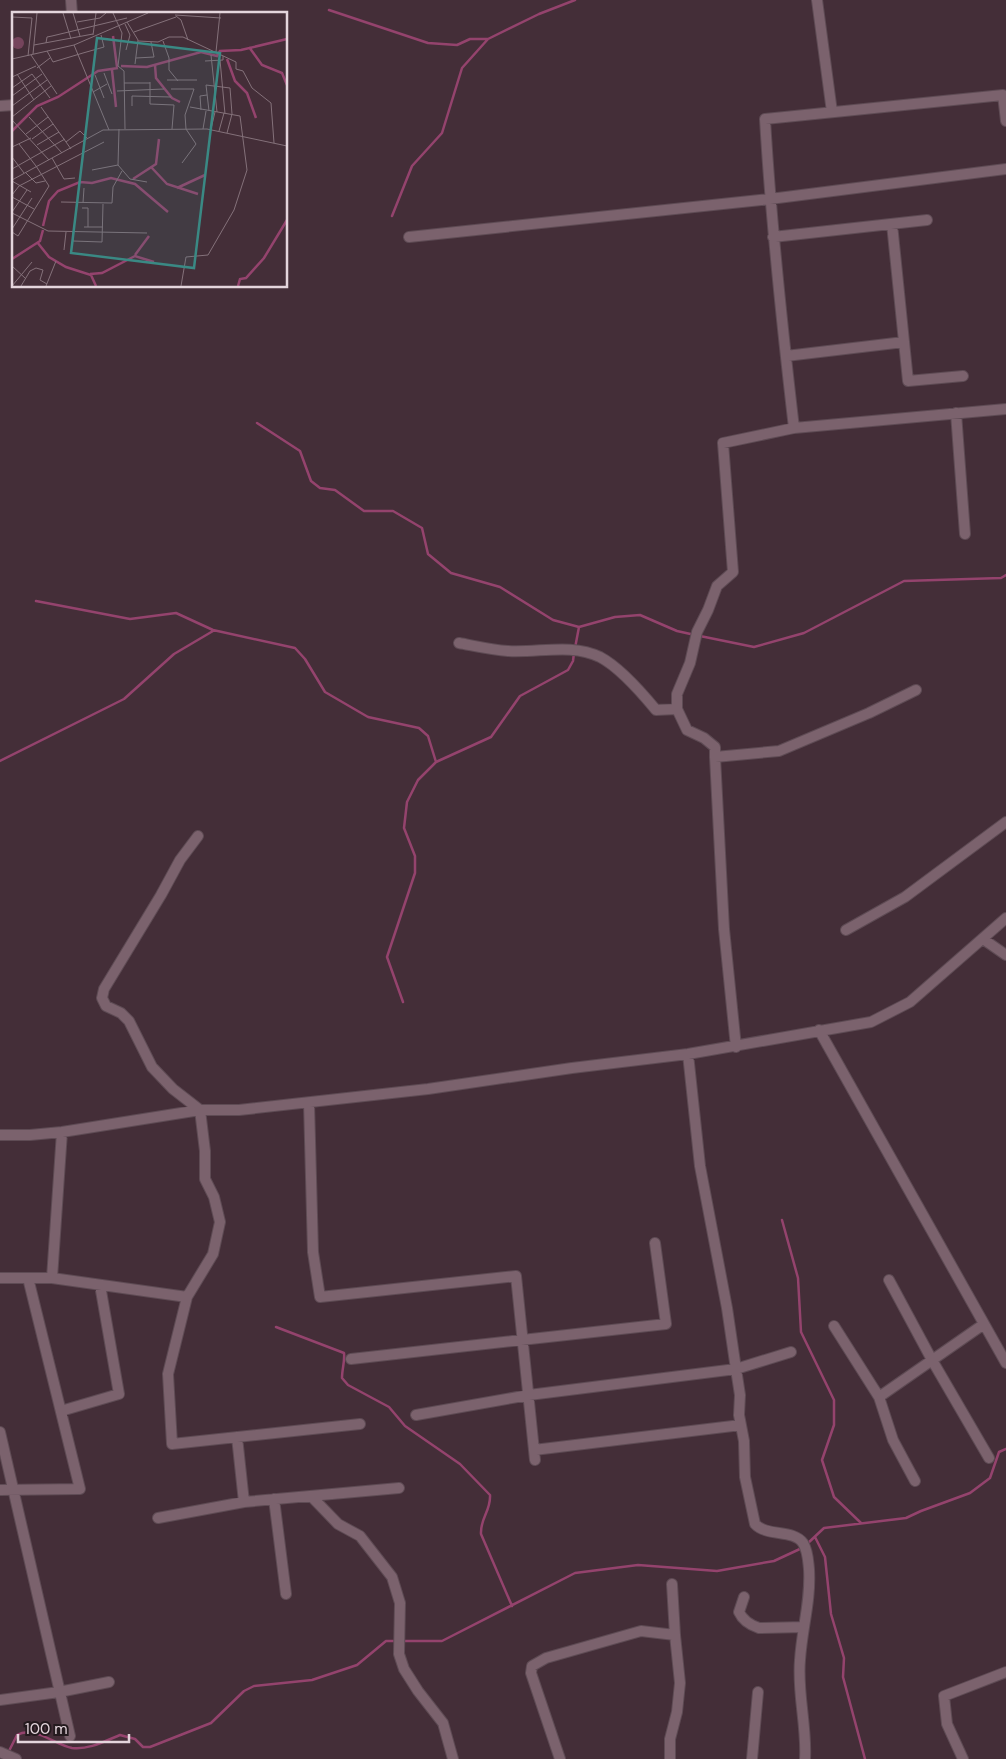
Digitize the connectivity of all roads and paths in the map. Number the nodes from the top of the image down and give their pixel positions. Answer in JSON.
{"nodes":[{"id":1,"x":817,"y":0,"type":"edge"},
{"id":2,"x":832,"y":112,"type":"junction"},
{"id":3,"x":1006,"y":121,"type":"edge"},
{"id":4,"x":1006,"y":169,"type":"edge"},
{"id":5,"x":770,"y":198,"type":"junction"},
{"id":6,"x":926,"y":220,"type":"dead end"},
{"id":7,"x":892,"y":224,"type":"junction"},
{"id":8,"x":409,"y":237,"type":"dead end"},
{"id":9,"x":773,"y":237,"type":"junction"},
{"id":10,"x":904,"y":342,"type":"junction"},
{"id":11,"x":786,"y":356,"type":"junction"},
{"id":12,"x":963,"y":376,"type":"dead end"},
{"id":13,"x":1006,"y":409,"type":"edge"},
{"id":14,"x":956,"y":413,"type":"junction"},
{"id":15,"x":794,"y":428,"type":"junction"},
{"id":16,"x":965,"y":534,"type":"dead end"},
{"id":17,"x":458,"y":643,"type":"dead end"},
{"id":18,"x":916,"y":690,"type":"dead end"},
{"id":19,"x":677,"y":709,"type":"junction"},
{"id":20,"x":715,"y":757,"type":"junction"},
{"id":21,"x":1006,"y":822,"type":"edge"},
{"id":22,"x":198,"y":836,"type":"dead end"},
{"id":23,"x":1006,"y":918,"type":"edge"},
{"id":24,"x":846,"y":930,"type":"dead end"},
{"id":25,"x":983,"y":939,"type":"junction"},
{"id":26,"x":1006,"y":955,"type":"edge"},
{"id":27,"x":819,"y":1030,"type":"junction"},
{"id":28,"x":736,"y":1047,"type":"junction"},
{"id":29,"x":688,"y":1054,"type":"junction"},
{"id":30,"x":309,"y":1103,"type":"junction"},
{"id":31,"x":200,"y":1110,"type":"junction"},
{"id":32,"x":62,"y":1132,"type":"junction"},
{"id":33,"x":0,"y":1135,"type":"edge"},
{"id":34,"x":655,"y":1243,"type":"dead end"},
{"id":35,"x":0,"y":1278,"type":"edge"},
{"id":36,"x":28,"y":1278,"type":"junction"},
{"id":37,"x":52,"y":1278,"type":"junction"},
{"id":38,"x":889,"y":1280,"type":"dead end"},
{"id":39,"x":100,"y":1285,"type":"junction"},
{"id":40,"x":187,"y":1297,"type":"junction"},
{"id":41,"x":984,"y":1324,"type":"junction"},
{"id":42,"x":834,"y":1326,"type":"dead end"},
{"id":43,"x":523,"y":1339,"type":"junction"},
{"id":44,"x":791,"y":1352,"type":"dead end"},
{"id":45,"x":351,"y":1358,"type":"dead end"},
{"id":46,"x":932,"y":1360,"type":"junction"},
{"id":47,"x":1006,"y":1363,"type":"edge"},
{"id":48,"x":736,"y":1369,"type":"junction"},
{"id":49,"x":529,"y":1395,"type":"junction"},
{"id":50,"x":879,"y":1397,"type":"junction"},
{"id":51,"x":61,"y":1410,"type":"junction"},
{"id":52,"x":416,"y":1415,"type":"dead end"},
{"id":53,"x":360,"y":1424,"type":"dead end"},
{"id":54,"x":741,"y":1425,"type":"junction"},
{"id":55,"x":0,"y":1432,"type":"edge"},
{"id":56,"x":237,"y":1437,"type":"junction"},
{"id":57,"x":989,"y":1458,"type":"dead end"},
{"id":58,"x":915,"y":1481,"type":"dead end"},
{"id":59,"x":399,"y":1488,"type":"dead end"},
{"id":60,"x":0,"y":1490,"type":"edge"},
{"id":61,"x":13,"y":1490,"type":"junction"},
{"id":62,"x":310,"y":1496,"type":"junction"},
{"id":63,"x":274,"y":1500,"type":"junction"},
{"id":64,"x":244,"y":1502,"type":"junction"},
{"id":65,"x":158,"y":1518,"type":"dead end"},
{"id":66,"x":672,"y":1584,"type":"dead end"},
{"id":67,"x":286,"y":1594,"type":"dead end"},
{"id":68,"x":744,"y":1598,"type":"dead end"},
{"id":69,"x":804,"y":1628,"type":"junction"},
{"id":70,"x":675,"y":1635,"type":"junction"},
{"id":71,"x":1006,"y":1672,"type":"edge"},
{"id":72,"x":109,"y":1682,"type":"dead end"},
{"id":73,"x":59,"y":1692,"type":"junction"},
{"id":74,"x":758,"y":1692,"type":"dead end"},
{"id":75,"x":0,"y":1700,"type":"edge"},
{"id":76,"x":70,"y":1736,"type":"dead end"},
{"id":77,"x":0,"y":1752,"type":"edge"},
{"id":78,"x":16,"y":1759,"type":"edge"},
{"id":79,"x":453,"y":1759,"type":"edge"},
{"id":80,"x":560,"y":1759,"type":"edge"},
{"id":81,"x":670,"y":1759,"type":"edge"},
{"id":82,"x":752,"y":1759,"type":"edge"},
{"id":83,"x":805,"y":1759,"type":"edge"},
{"id":84,"x":964,"y":1759,"type":"edge"}],
"edges":[{"from":1,"to":2,"type":"street"},
{"from":2,"to":3,"type":"street"},
{"from":2,"to":5,"type":"street"},
{"from":4,"to":5,"type":"street"},
{"from":5,"to":8,"type":"street"},
{"from":5,"to":9,"type":"street"},
{"from":6,"to":7,"type":"street"},
{"from":7,"to":9,"type":"street"},
{"from":7,"to":10,"type":"street"},
{"from":9,"to":11,"type":"street"},
{"from":10,"to":11,"type":"street"},
{"from":10,"to":12,"type":"street"},
{"from":11,"to":15,"type":"street"},
{"from":13,"to":14,"type":"street"},
{"from":14,"to":15,"type":"street"},
{"from":14,"to":16,"type":"street"},
{"from":15,"to":19,"type":"street"},
{"from":17,"to":19,"type":"street"},
{"from":18,"to":20,"type":"street"},
{"from":19,"to":20,"type":"street"},
{"from":20,"to":28,"type":"street"},
{"from":21,"to":24,"type":"street"},
{"from":22,"to":31,"type":"street"},
{"from":23,"to":25,"type":"street"},
{"from":25,"to":26,"type":"street"},
{"from":25,"to":27,"type":"street"},
{"from":27,"to":28,"type":"street"},
{"from":27,"to":41,"type":"street"},
{"from":28,"to":29,"type":"street"},
{"from":29,"to":30,"type":"street"},
{"from":29,"to":48,"type":"street"},
{"from":30,"to":31,"type":"street"},
{"from":30,"to":43,"type":"street"},
{"from":31,"to":32,"type":"street"},
{"from":31,"to":40,"type":"street"},
{"from":32,"to":33,"type":"street"},
{"from":32,"to":37,"type":"street"},
{"from":34,"to":43,"type":"street"},
{"from":35,"to":36,"type":"street"},
{"from":36,"to":37,"type":"street"},
{"from":36,"to":51,"type":"street"},
{"from":37,"to":39,"type":"street"},
{"from":38,"to":46,"type":"street"},
{"from":39,"to":40,"type":"street"},
{"from":39,"to":51,"type":"street"},
{"from":40,"to":56,"type":"street"},
{"from":41,"to":46,"type":"street"},
{"from":41,"to":47,"type":"street"},
{"from":42,"to":50,"type":"street"},
{"from":43,"to":45,"type":"street"},
{"from":43,"to":49,"type":"street"},
{"from":44,"to":48,"type":"street"},
{"from":46,"to":50,"type":"street"},
{"from":46,"to":57,"type":"street"},
{"from":48,"to":49,"type":"street"},
{"from":48,"to":54,"type":"street"},
{"from":49,"to":52,"type":"street"},
{"from":49,"to":54,"type":"street"},
{"from":50,"to":58,"type":"street"},
{"from":51,"to":61,"type":"street"},
{"from":53,"to":56,"type":"street"},
{"from":54,"to":69,"type":"street"},
{"from":55,"to":61,"type":"street"},
{"from":56,"to":64,"type":"street"},
{"from":59,"to":62,"type":"street"},
{"from":60,"to":61,"type":"street"},
{"from":61,"to":73,"type":"street"},
{"from":62,"to":63,"type":"street"},
{"from":62,"to":79,"type":"street"},
{"from":63,"to":64,"type":"street"},
{"from":63,"to":67,"type":"street"},
{"from":64,"to":65,"type":"street"},
{"from":66,"to":70,"type":"street"},
{"from":68,"to":69,"type":"street"},
{"from":69,"to":83,"type":"street"},
{"from":70,"to":80,"type":"street"},
{"from":70,"to":81,"type":"street"},
{"from":71,"to":84,"type":"street"},
{"from":72,"to":73,"type":"street"},
{"from":73,"to":75,"type":"street"},
{"from":73,"to":76,"type":"street"},
{"from":74,"to":82,"type":"street"},
{"from":77,"to":78,"type":"street"}]}
